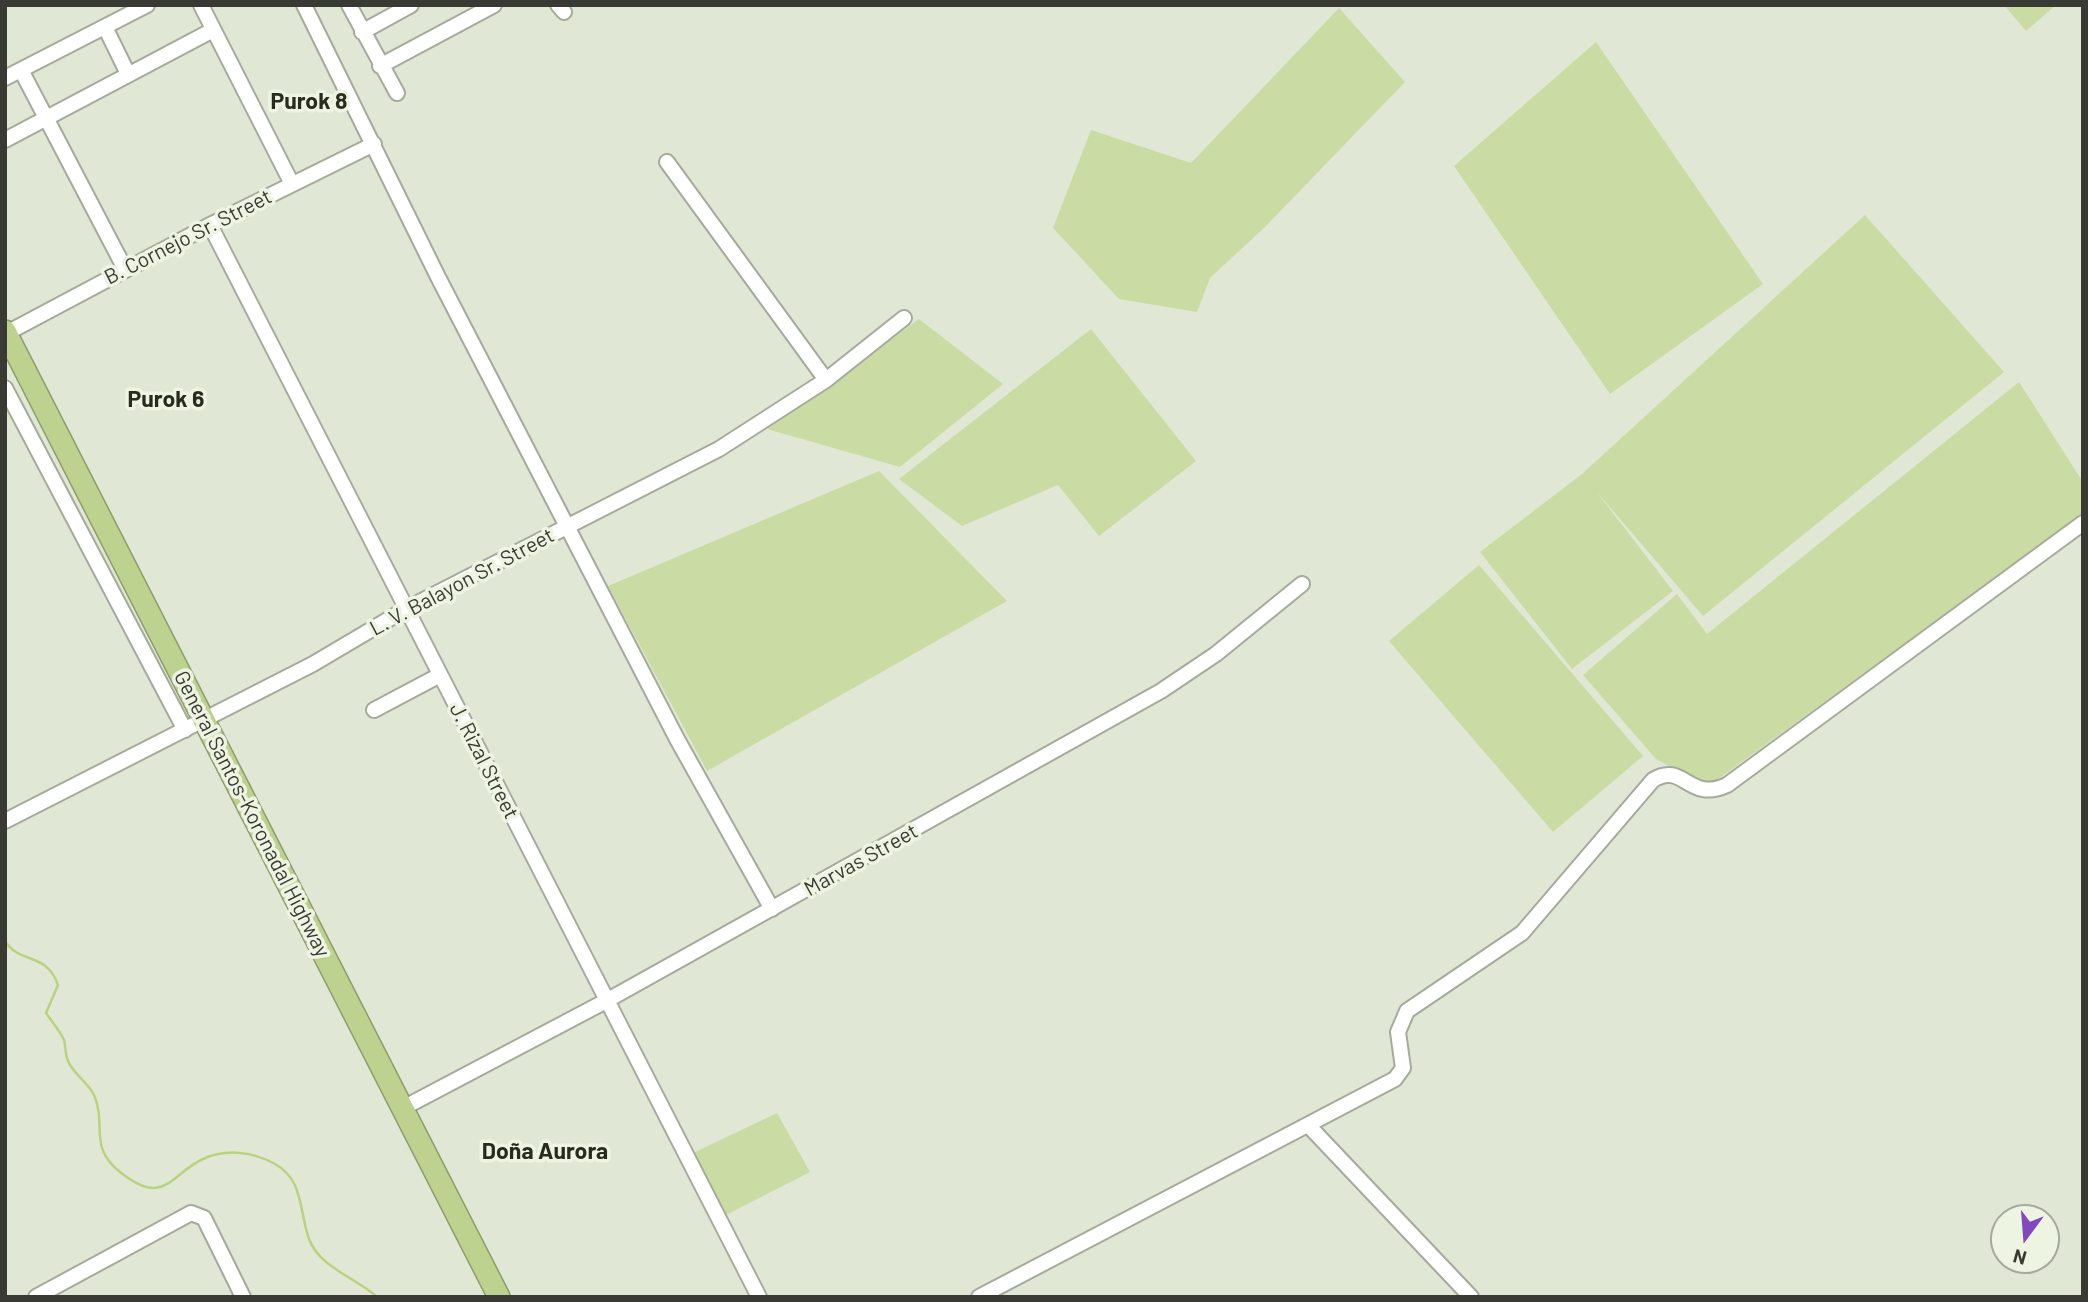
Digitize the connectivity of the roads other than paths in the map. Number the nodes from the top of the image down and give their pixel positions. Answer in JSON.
{"nodes":[{"id":1,"x":147,"y":5,"type":"edge"},
{"id":2,"x":201,"y":5,"type":"edge"},
{"id":3,"x":304,"y":5,"type":"edge"},
{"id":4,"x":349,"y":5,"type":"edge"},
{"id":5,"x":411,"y":5,"type":"edge"},
{"id":6,"x":494,"y":5,"type":"edge"},
{"id":7,"x":105,"y":27,"type":"junction"},
{"id":8,"x":213,"y":30,"type":"junction"},
{"id":9,"x":362,"y":32,"type":"junction"},
{"id":10,"x":380,"y":66,"type":"junction"},
{"id":11,"x":21,"y":70,"type":"junction"},
{"id":12,"x":128,"y":74,"type":"junction"},
{"id":13,"x":5,"y":78,"type":"edge"},
{"id":14,"x":397,"y":93,"type":"dead end"},
{"id":15,"x":45,"y":118,"type":"junction"},
{"id":16,"x":5,"y":140,"type":"edge"},
{"id":17,"x":374,"y":144,"type":"junction"},
{"id":18,"x":667,"y":162,"type":"dead end"},
{"id":19,"x":292,"y":184,"type":"junction"},
{"id":20,"x":210,"y":225,"type":"junction"},
{"id":21,"x":125,"y":269,"type":"junction"},
{"id":22,"x":904,"y":318,"type":"dead end"},
{"id":23,"x":6,"y":333,"type":"edge"},
{"id":24,"x":826,"y":380,"type":"junction"},
{"id":25,"x":5,"y":388,"type":"edge"},
{"id":26,"x":2083,"y":523,"type":"edge"},
{"id":27,"x":569,"y":526,"type":"junction"},
{"id":28,"x":1302,"y":584,"type":"dead end"},
{"id":29,"x":406,"y":609,"type":"junction"},
{"id":30,"x":440,"y":675,"type":"junction"},
{"id":31,"x":374,"y":710,"type":"dead end"},
{"id":32,"x":204,"y":720,"type":"junction"},
{"id":33,"x":185,"y":730,"type":"junction"},
{"id":34,"x":5,"y":821,"type":"edge"},
{"id":35,"x":772,"y":909,"type":"junction"},
{"id":36,"x":606,"y":1002,"type":"junction"},
{"id":37,"x":402,"y":1108,"type":"junction"},
{"id":38,"x":1308,"y":1125,"type":"junction"},
{"id":39,"x":37,"y":1297,"type":"edge"},
{"id":40,"x":243,"y":1297,"type":"edge"},
{"id":41,"x":499,"y":1297,"type":"edge"},
{"id":42,"x":759,"y":1297,"type":"edge"},
{"id":43,"x":979,"y":1297,"type":"edge"},
{"id":44,"x":1471,"y":1297,"type":"edge"}],
"edges":[{"from":1,"to":7,"type":"street"},
{"from":2,"to":8,"type":"street"},
{"from":3,"to":17,"type":"street"},
{"from":4,"to":9,"type":"street"},
{"from":5,"to":9,"type":"street"},
{"from":6,"to":10,"type":"street"},
{"from":7,"to":11,"type":"street"},
{"from":7,"to":12,"type":"street"},
{"from":8,"to":12,"type":"street"},
{"from":8,"to":19,"type":"street"},
{"from":9,"to":10,"type":"street"},
{"from":10,"to":14,"type":"street"},
{"from":11,"to":13,"type":"street"},
{"from":11,"to":15,"type":"street"},
{"from":12,"to":15,"type":"street"},
{"from":15,"to":16,"type":"street"},
{"from":15,"to":21,"type":"street"},
{"from":17,"to":19,"type":"street","name":"B. Cornejo Sr. Street"},
{"from":17,"to":27,"type":"street"},
{"from":18,"to":24,"type":"street"},
{"from":19,"to":20,"type":"street","name":"B. Cornejo Sr. Street"},
{"from":20,"to":21,"type":"street","name":"B. Cornejo Sr. Street"},
{"from":20,"to":29,"type":"street","name":"J. Rizal Street"},
{"from":21,"to":23,"type":"street","name":"B. Cornejo Sr. Street"},
{"from":22,"to":24,"type":"street","name":"L. V. Balayon Sr. Street"},
{"from":23,"to":32,"type":"highway","name":"General Santos-Koronadal Highway"},
{"from":24,"to":27,"type":"street","name":"L. V. Balayon Sr. Street"},
{"from":25,"to":33,"type":"street"},
{"from":26,"to":38,"type":"street"},
{"from":27,"to":29,"type":"street","name":"L. V. Balayon Sr. Street"},
{"from":27,"to":35,"type":"street"},
{"from":28,"to":35,"type":"street","name":"Marvas Street"},
{"from":29,"to":30,"type":"street","name":"J. Rizal Street"},
{"from":29,"to":32,"type":"street","name":"L. V. Balayon Sr. Street"},
{"from":30,"to":31,"type":"street"},
{"from":30,"to":36,"type":"street","name":"J. Rizal Street"},
{"from":32,"to":33,"type":"street","name":"L. V. Balayon Sr. Street"},
{"from":32,"to":37,"type":"highway","name":"General Santos-Koronadal Highway"},
{"from":33,"to":34,"type":"street","name":"L. V. Balayon Sr. Street"},
{"from":35,"to":36,"type":"street","name":"Marvas Street"},
{"from":36,"to":37,"type":"street","name":"Marvas Street"},
{"from":36,"to":42,"type":"street","name":"J. Rizal Street"},
{"from":37,"to":41,"type":"highway","name":"General Santos-Koronadal Highway"},
{"from":38,"to":43,"type":"street"},
{"from":38,"to":44,"type":"street"},
{"from":39,"to":40,"type":"street"}]}
